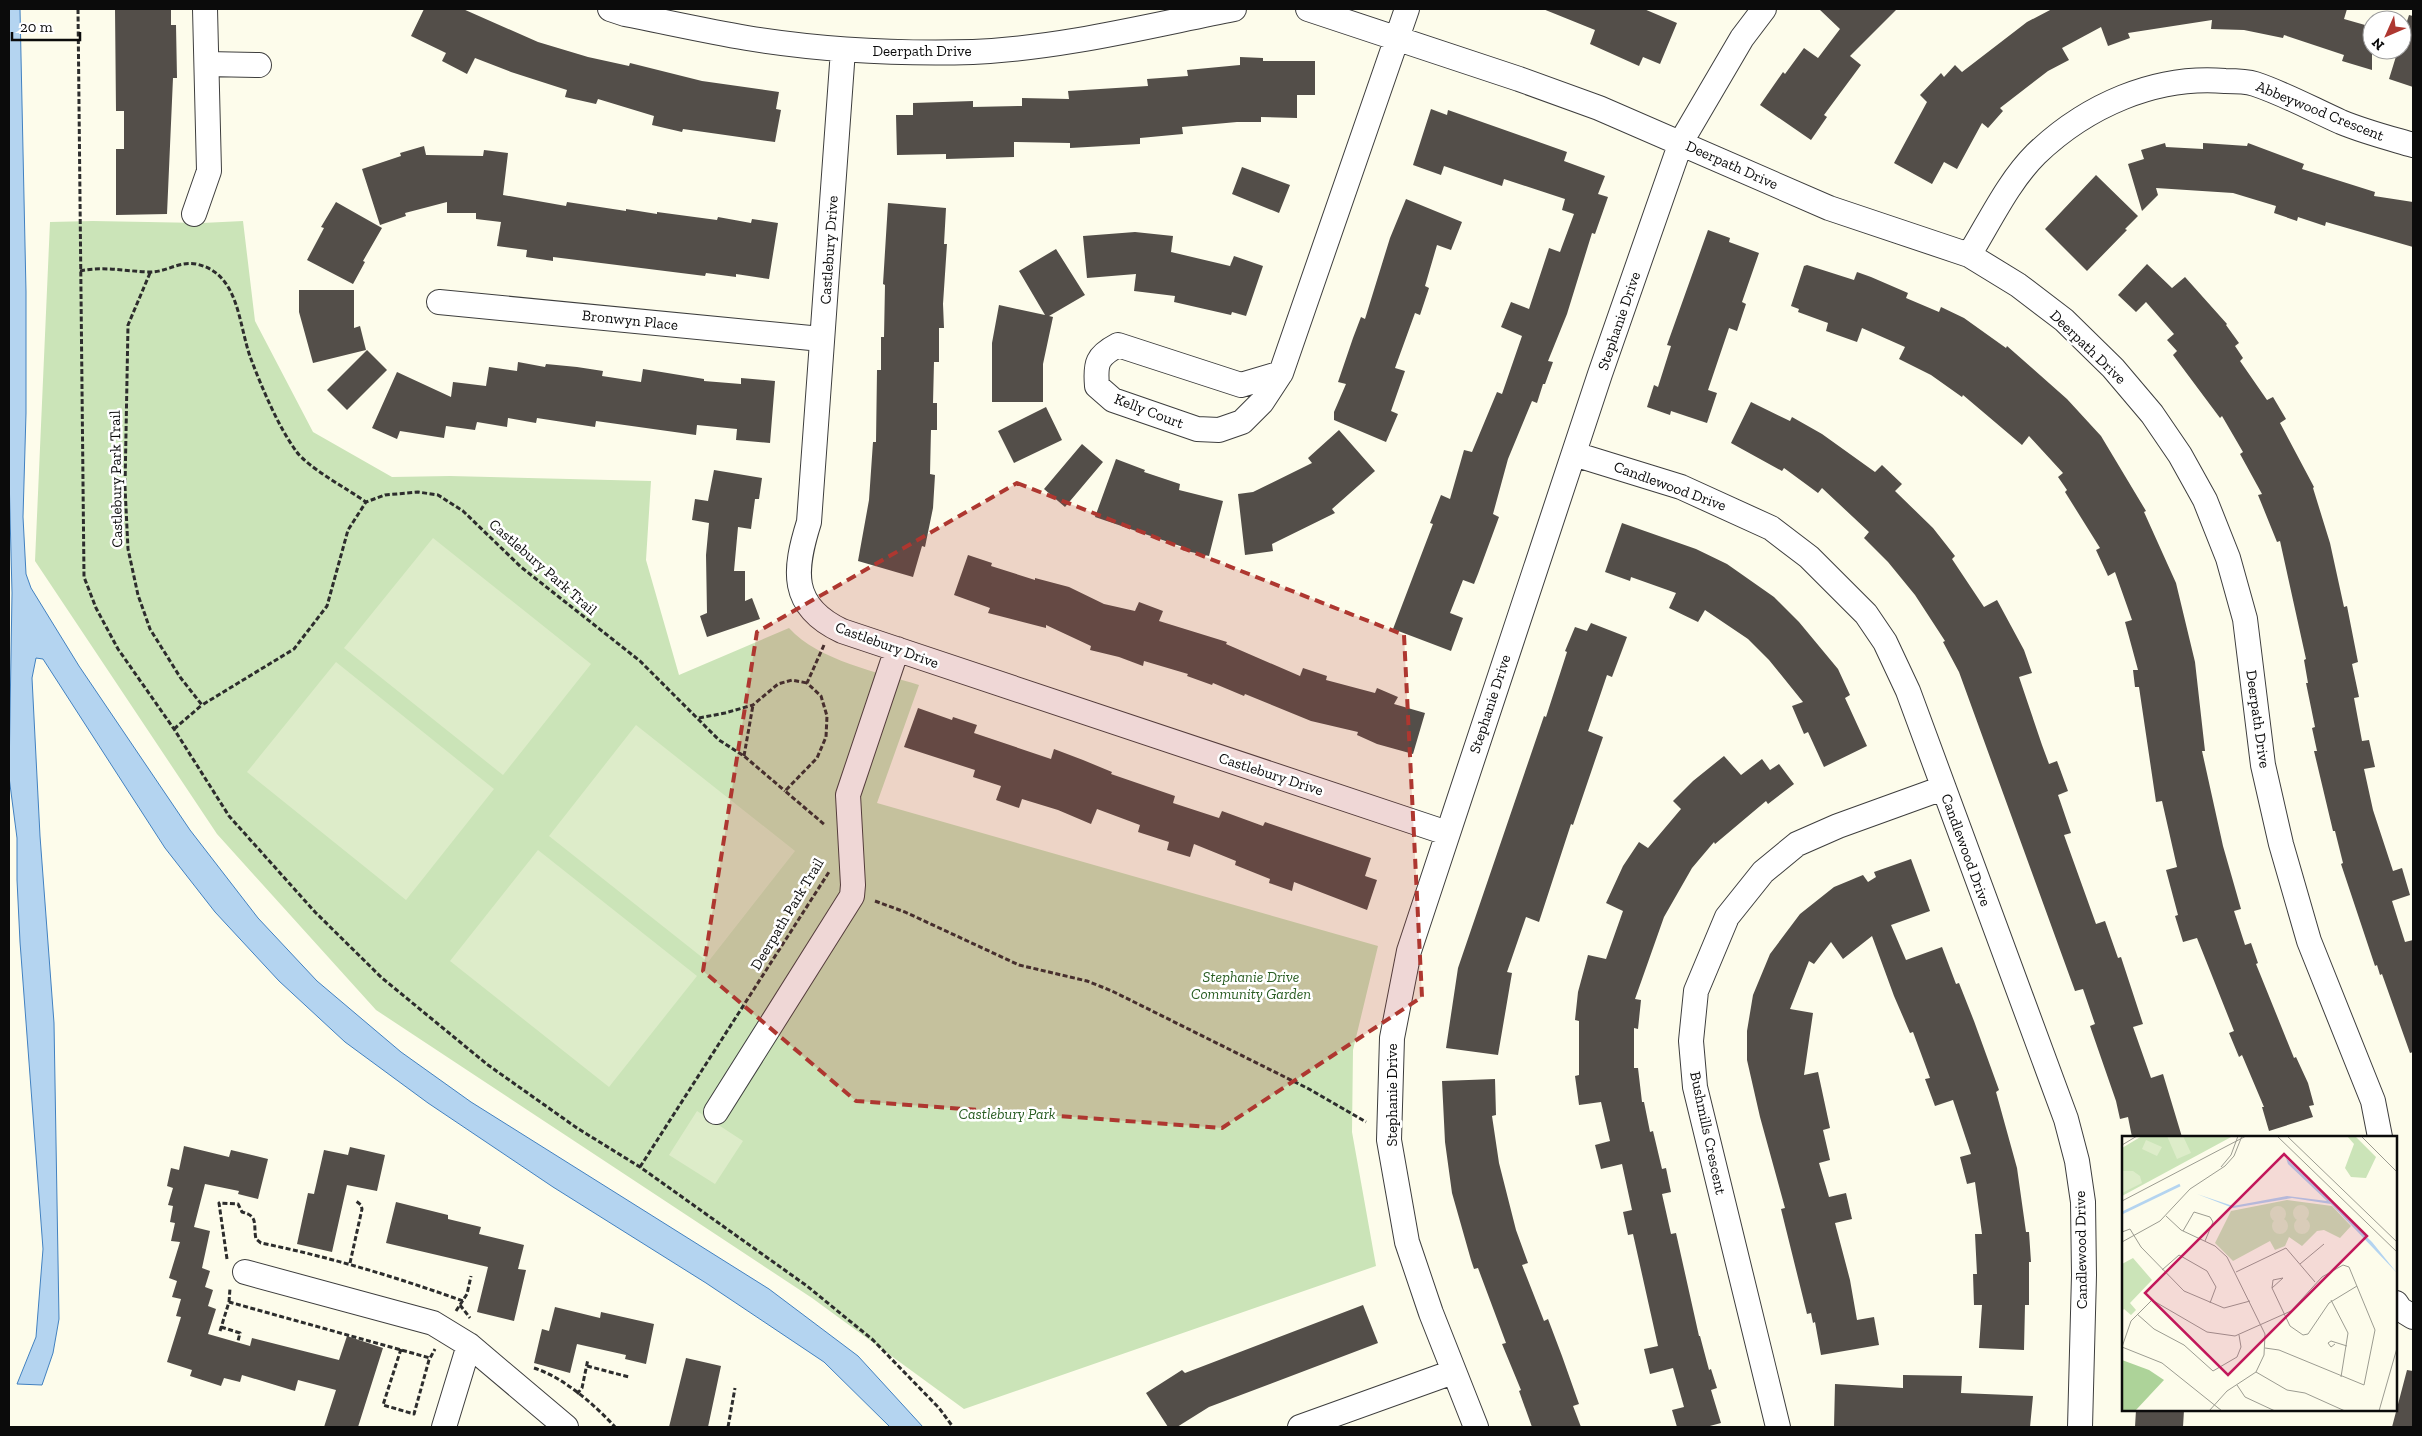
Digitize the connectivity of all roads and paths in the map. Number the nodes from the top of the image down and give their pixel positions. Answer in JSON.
{"nodes":[{"id":1,"x":78,"y":9,"type":"edge"},
{"id":2,"x":205,"y":9,"type":"edge"},
{"id":3,"x":610,"y":9,"type":"edge"},
{"id":4,"x":1234,"y":9,"type":"edge"},
{"id":5,"x":1308,"y":9,"type":"edge"},
{"id":6,"x":1407,"y":9,"type":"edge"},
{"id":7,"x":1764,"y":9,"type":"edge"},
{"id":8,"x":1397,"y":37,"type":"junction"},
{"id":9,"x":843,"y":50,"type":"junction"},
{"id":10,"x":207,"y":64,"type":"junction"},
{"id":11,"x":259,"y":65,"type":"dead end"},
{"id":12,"x":1681,"y":142,"type":"junction"},
{"id":13,"x":2413,"y":145,"type":"edge"},
{"id":14,"x":194,"y":214,"type":"dead end"},
{"id":15,"x":1969,"y":255,"type":"junction"},
{"id":16,"x":80,"y":271,"type":"junction"},
{"id":17,"x":150,"y":273,"type":"junction"},
{"id":18,"x":439,"y":302,"type":"dead end"},
{"id":19,"x":821,"y":339,"type":"junction"},
{"id":20,"x":1281,"y":373,"type":"junction"},
{"id":21,"x":1574,"y":454,"type":"junction"},
{"id":22,"x":366,"y":502,"type":"junction"},
{"id":23,"x":833,"y":627,"type":"junction"},
{"id":24,"x":897,"y":649,"type":"junction"},
{"id":25,"x":807,"y":682,"type":"junction"},
{"id":26,"x":202,"y":705,"type":"junction"},
{"id":27,"x":752,"y":705,"type":"junction"},
{"id":28,"x":699,"y":718,"type":"junction"},
{"id":29,"x":174,"y":729,"type":"junction"},
{"id":30,"x":744,"y":756,"type":"junction"},
{"id":31,"x":1944,"y":788,"type":"junction"},
{"id":32,"x":785,"y":791,"type":"junction"},
{"id":33,"x":829,"y":831,"type":"dead end"},
{"id":34,"x":1447,"y":833,"type":"junction"},
{"id":35,"x":831,"y":868,"type":"dead end"},
{"id":36,"x":852,"y":896,"type":"junction"},
{"id":37,"x":716,"y":1112,"type":"dead end"},
{"id":38,"x":1389,"y":1134,"type":"junction"},
{"id":39,"x":2380,"y":1136,"type":"edge"},
{"id":40,"x":640,"y":1167,"type":"junction"},
{"id":41,"x":356,"y":1201,"type":"dead end"},
{"id":42,"x":350,"y":1263,"type":"junction"},
{"id":43,"x":234,"y":1271,"type":"junction"},
{"id":44,"x":471,"y":1276,"type":"dead end"},
{"id":45,"x":463,"y":1301,"type":"junction"},
{"id":46,"x":229,"y":1302,"type":"junction"},
{"id":47,"x":460,"y":1305,"type":"dead end"},
{"id":48,"x":2397,"y":1305,"type":"edge"},
{"id":49,"x":2413,"y":1317,"type":"edge"},
{"id":50,"x":439,"y":1340,"type":"dead end"},
{"id":51,"x":238,"y":1341,"type":"dead end"},
{"id":52,"x":469,"y":1344,"type":"junction"},
{"id":53,"x":401,"y":1349,"type":"junction"},
{"id":54,"x":430,"y":1358,"type":"junction"},
{"id":55,"x":588,"y":1359,"type":"dead end"},
{"id":56,"x":587,"y":1366,"type":"junction"},
{"id":57,"x":1453,"y":1372,"type":"junction"},
{"id":58,"x":629,"y":1377,"type":"dead end"},
{"id":59,"x":735,"y":1388,"type":"dead end"},
{"id":60,"x":578,"y":1394,"type":"dead end"},
{"id":61,"x":444,"y":1427,"type":"edge"},
{"id":62,"x":566,"y":1427,"type":"edge"},
{"id":63,"x":728,"y":1427,"type":"edge"},
{"id":64,"x":953,"y":1427,"type":"edge"},
{"id":65,"x":1300,"y":1427,"type":"edge"},
{"id":66,"x":1476,"y":1427,"type":"edge"},
{"id":67,"x":1778,"y":1427,"type":"edge"},
{"id":68,"x":2080,"y":1427,"type":"edge"}],
"edges":[{"from":1,"to":16,"type":"path"},
{"from":2,"to":10,"type":"street"},
{"from":3,"to":9,"type":"street","name":"Deerpath Drive"},
{"from":4,"to":9,"type":"street","name":"Deerpath Drive"},
{"from":5,"to":8,"type":"street","name":"Deerpath Drive"},
{"from":6,"to":8,"type":"street","name":"Kelly Court"},
{"from":7,"to":12,"type":"street","name":"Stephanie Drive"},
{"from":8,"to":12,"type":"street","name":"Deerpath Drive"},
{"from":8,"to":20,"type":"street","name":"Kelly Court"},
{"from":9,"to":19,"type":"street","name":"Castlebury Drive"},
{"from":10,"to":11,"type":"street"},
{"from":10,"to":14,"type":"street"},
{"from":12,"to":15,"type":"street","name":"Deerpath Drive"},
{"from":12,"to":21,"type":"street","name":"Stephanie Drive"},
{"from":13,"to":15,"type":"street","name":"Abbeywood Crescent"},
{"from":15,"to":39,"type":"street","name":"Deerpath Drive"},
{"from":16,"to":17,"type":"path"},
{"from":16,"to":29,"type":"path"},
{"from":17,"to":22,"type":"path"},
{"from":17,"to":26,"type":"path","name":"Castlebury Park Trail"},
{"from":18,"to":19,"type":"street","name":"Bronwyn Place"},
{"from":19,"to":23,"type":"street","name":"Castlebury Drive"},
{"from":20,"to":20,"type":"street","name":"Kelly Court"},
{"from":21,"to":31,"type":"street","name":"Candlewood Drive"},
{"from":21,"to":34,"type":"street","name":"Stephanie Drive"},
{"from":22,"to":26,"type":"path"},
{"from":22,"to":28,"type":"path","name":"Castlebury Park Trail"},
{"from":23,"to":24,"type":"street","name":"Castlebury Drive"},
{"from":23,"to":25,"type":"path"},
{"from":24,"to":34,"type":"street","name":"Castlebury Drive"},
{"from":24,"to":36,"type":"street"},
{"from":25,"to":27,"type":"path"},
{"from":25,"to":32,"type":"path"},
{"from":26,"to":29,"type":"path"},
{"from":27,"to":28,"type":"path"},
{"from":27,"to":30,"type":"path"},
{"from":28,"to":30,"type":"path","name":"Castlebury Park Trail"},
{"from":29,"to":40,"type":"path"},
{"from":30,"to":32,"type":"path"},
{"from":31,"to":67,"type":"street","name":"Bushmills Crescent"},
{"from":31,"to":68,"type":"street","name":"Candlewood Drive"},
{"from":32,"to":33,"type":"path"},
{"from":34,"to":38,"type":"street","name":"Stephanie Drive"},
{"from":35,"to":40,"type":"path","name":"Deerpath Park Trail"},
{"from":36,"to":37,"type":"street"},
{"from":36,"to":38,"type":"path"},
{"from":38,"to":57,"type":"street","name":"Stephanie Drive"},
{"from":40,"to":64,"type":"path"},
{"from":41,"to":42,"type":"path"},
{"from":42,"to":43,"type":"path"},
{"from":42,"to":45,"type":"path"},
{"from":43,"to":46,"type":"path"},
{"from":43,"to":52,"type":"street"},
{"from":44,"to":45,"type":"path"},
{"from":45,"to":47,"type":"path"},
{"from":46,"to":51,"type":"path"},
{"from":46,"to":53,"type":"path"},
{"from":48,"to":49,"type":"street"},
{"from":50,"to":54,"type":"path"},
{"from":52,"to":61,"type":"street"},
{"from":52,"to":62,"type":"street"},
{"from":53,"to":54,"type":"path"},
{"from":53,"to":54,"type":"path"},
{"from":55,"to":56,"type":"path"},
{"from":56,"to":58,"type":"path"},
{"from":56,"to":60,"type":"path"},
{"from":57,"to":65,"type":"street"},
{"from":57,"to":66,"type":"street","name":"Stephanie Drive"},
{"from":59,"to":63,"type":"path"}]}
